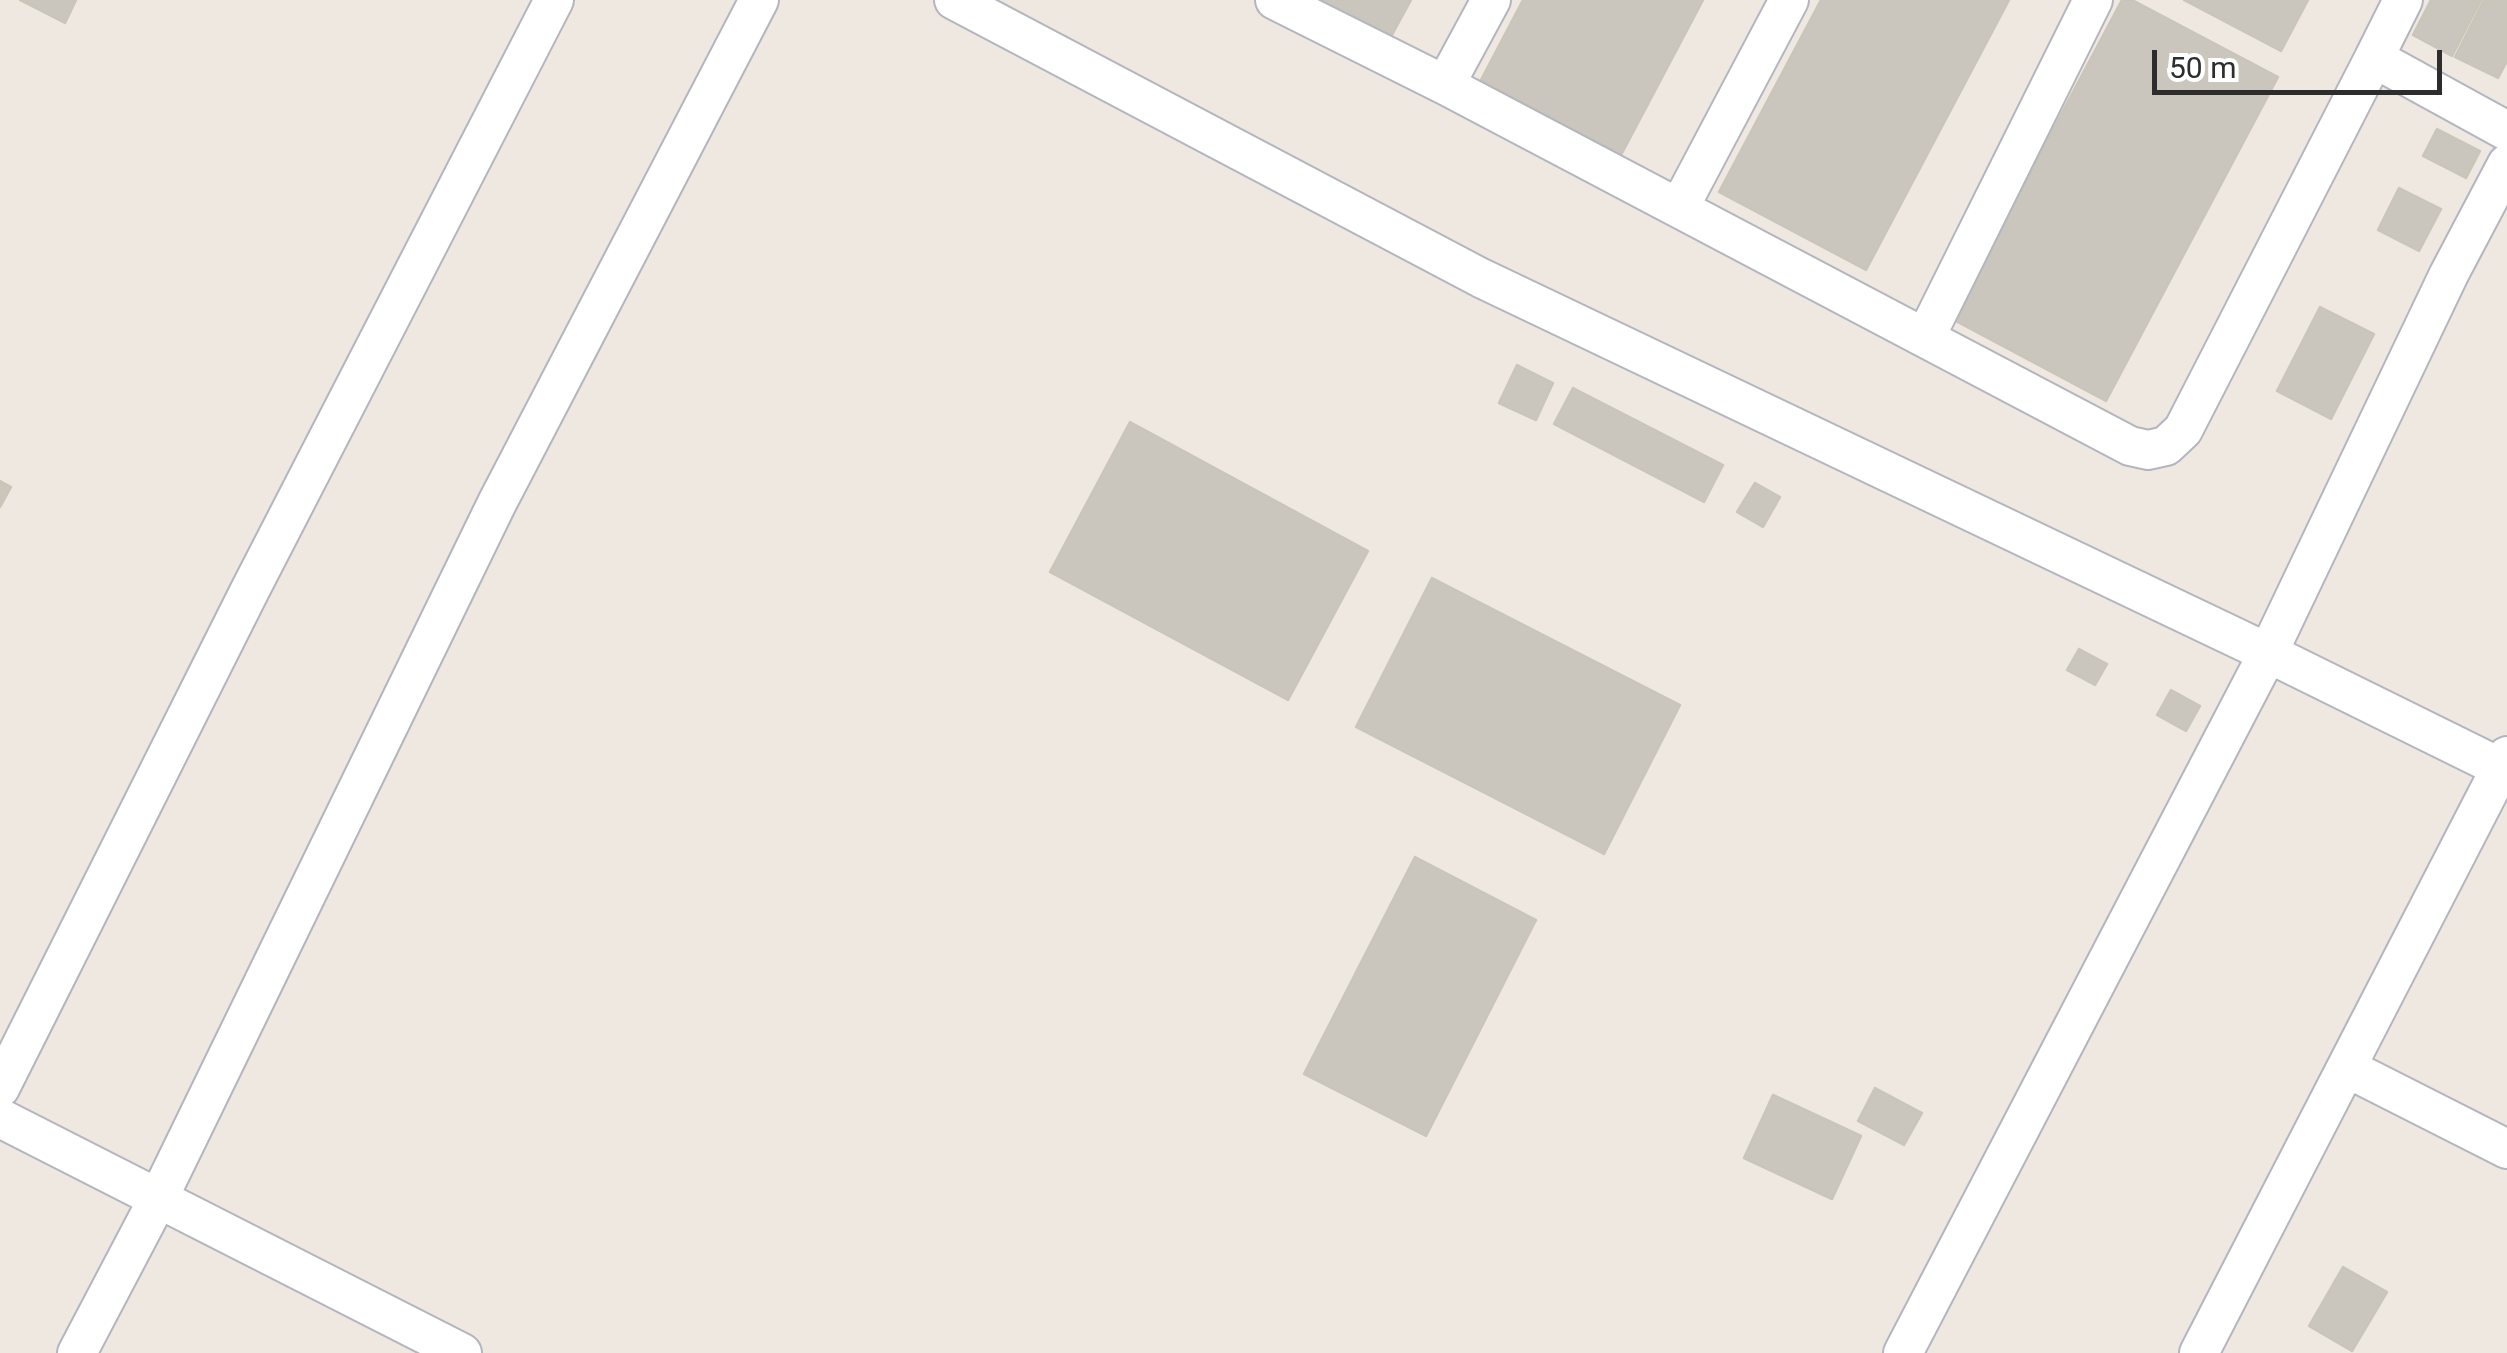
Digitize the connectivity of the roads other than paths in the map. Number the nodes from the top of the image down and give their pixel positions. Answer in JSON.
{"nodes":[{"id":1,"x":554,"y":0,"type":"edge"},
{"id":2,"x":759,"y":0,"type":"edge"},
{"id":3,"x":954,"y":0,"type":"edge"},
{"id":4,"x":1275,"y":0,"type":"edge"},
{"id":5,"x":1491,"y":0,"type":"edge"},
{"id":6,"x":1790,"y":0,"type":"edge"},
{"id":7,"x":2093,"y":0,"type":"edge"},
{"id":8,"x":2402,"y":0,"type":"edge"},
{"id":9,"x":2374,"y":58,"type":"junction"},
{"id":10,"x":1446,"y":85,"type":"junction"},
{"id":11,"x":2507,"y":131,"type":"edge"},
{"id":12,"x":2507,"y":164,"type":"edge"},
{"id":13,"x":1679,"y":208,"type":"junction"},
{"id":14,"x":1925,"y":338,"type":"junction"},
{"id":15,"x":2268,"y":652,"type":"junction"},
{"id":16,"x":2505,"y":765,"type":"edge"},
{"id":17,"x":2348,"y":1068,"type":"junction"},
{"id":18,"x":0,"y":1088,"type":"edge"},
{"id":19,"x":0,"y":1118,"type":"edge"},
{"id":20,"x":2507,"y":1149,"type":"edge"},
{"id":21,"x":159,"y":1197,"type":"junction"},
{"id":22,"x":2214,"y":1348,"type":"edge"},
{"id":23,"x":77,"y":1353,"type":"edge"},
{"id":24,"x":462,"y":1353,"type":"edge"},
{"id":25,"x":1903,"y":1353,"type":"edge"}],
"edges":[{"from":1,"to":18,"type":"street"},
{"from":2,"to":21,"type":"street"},
{"from":3,"to":15,"type":"street"},
{"from":4,"to":10,"type":"street"},
{"from":5,"to":10,"type":"street"},
{"from":6,"to":13,"type":"street"},
{"from":7,"to":14,"type":"street"},
{"from":8,"to":9,"type":"street"},
{"from":9,"to":11,"type":"street"},
{"from":9,"to":14,"type":"street"},
{"from":10,"to":13,"type":"street"},
{"from":12,"to":15,"type":"street"},
{"from":13,"to":14,"type":"street"},
{"from":15,"to":16,"type":"street"},
{"from":15,"to":25,"type":"street"},
{"from":16,"to":17,"type":"street"},
{"from":17,"to":20,"type":"street"},
{"from":17,"to":22,"type":"street"},
{"from":19,"to":21,"type":"street"},
{"from":21,"to":23,"type":"street"},
{"from":21,"to":24,"type":"street"}]}
